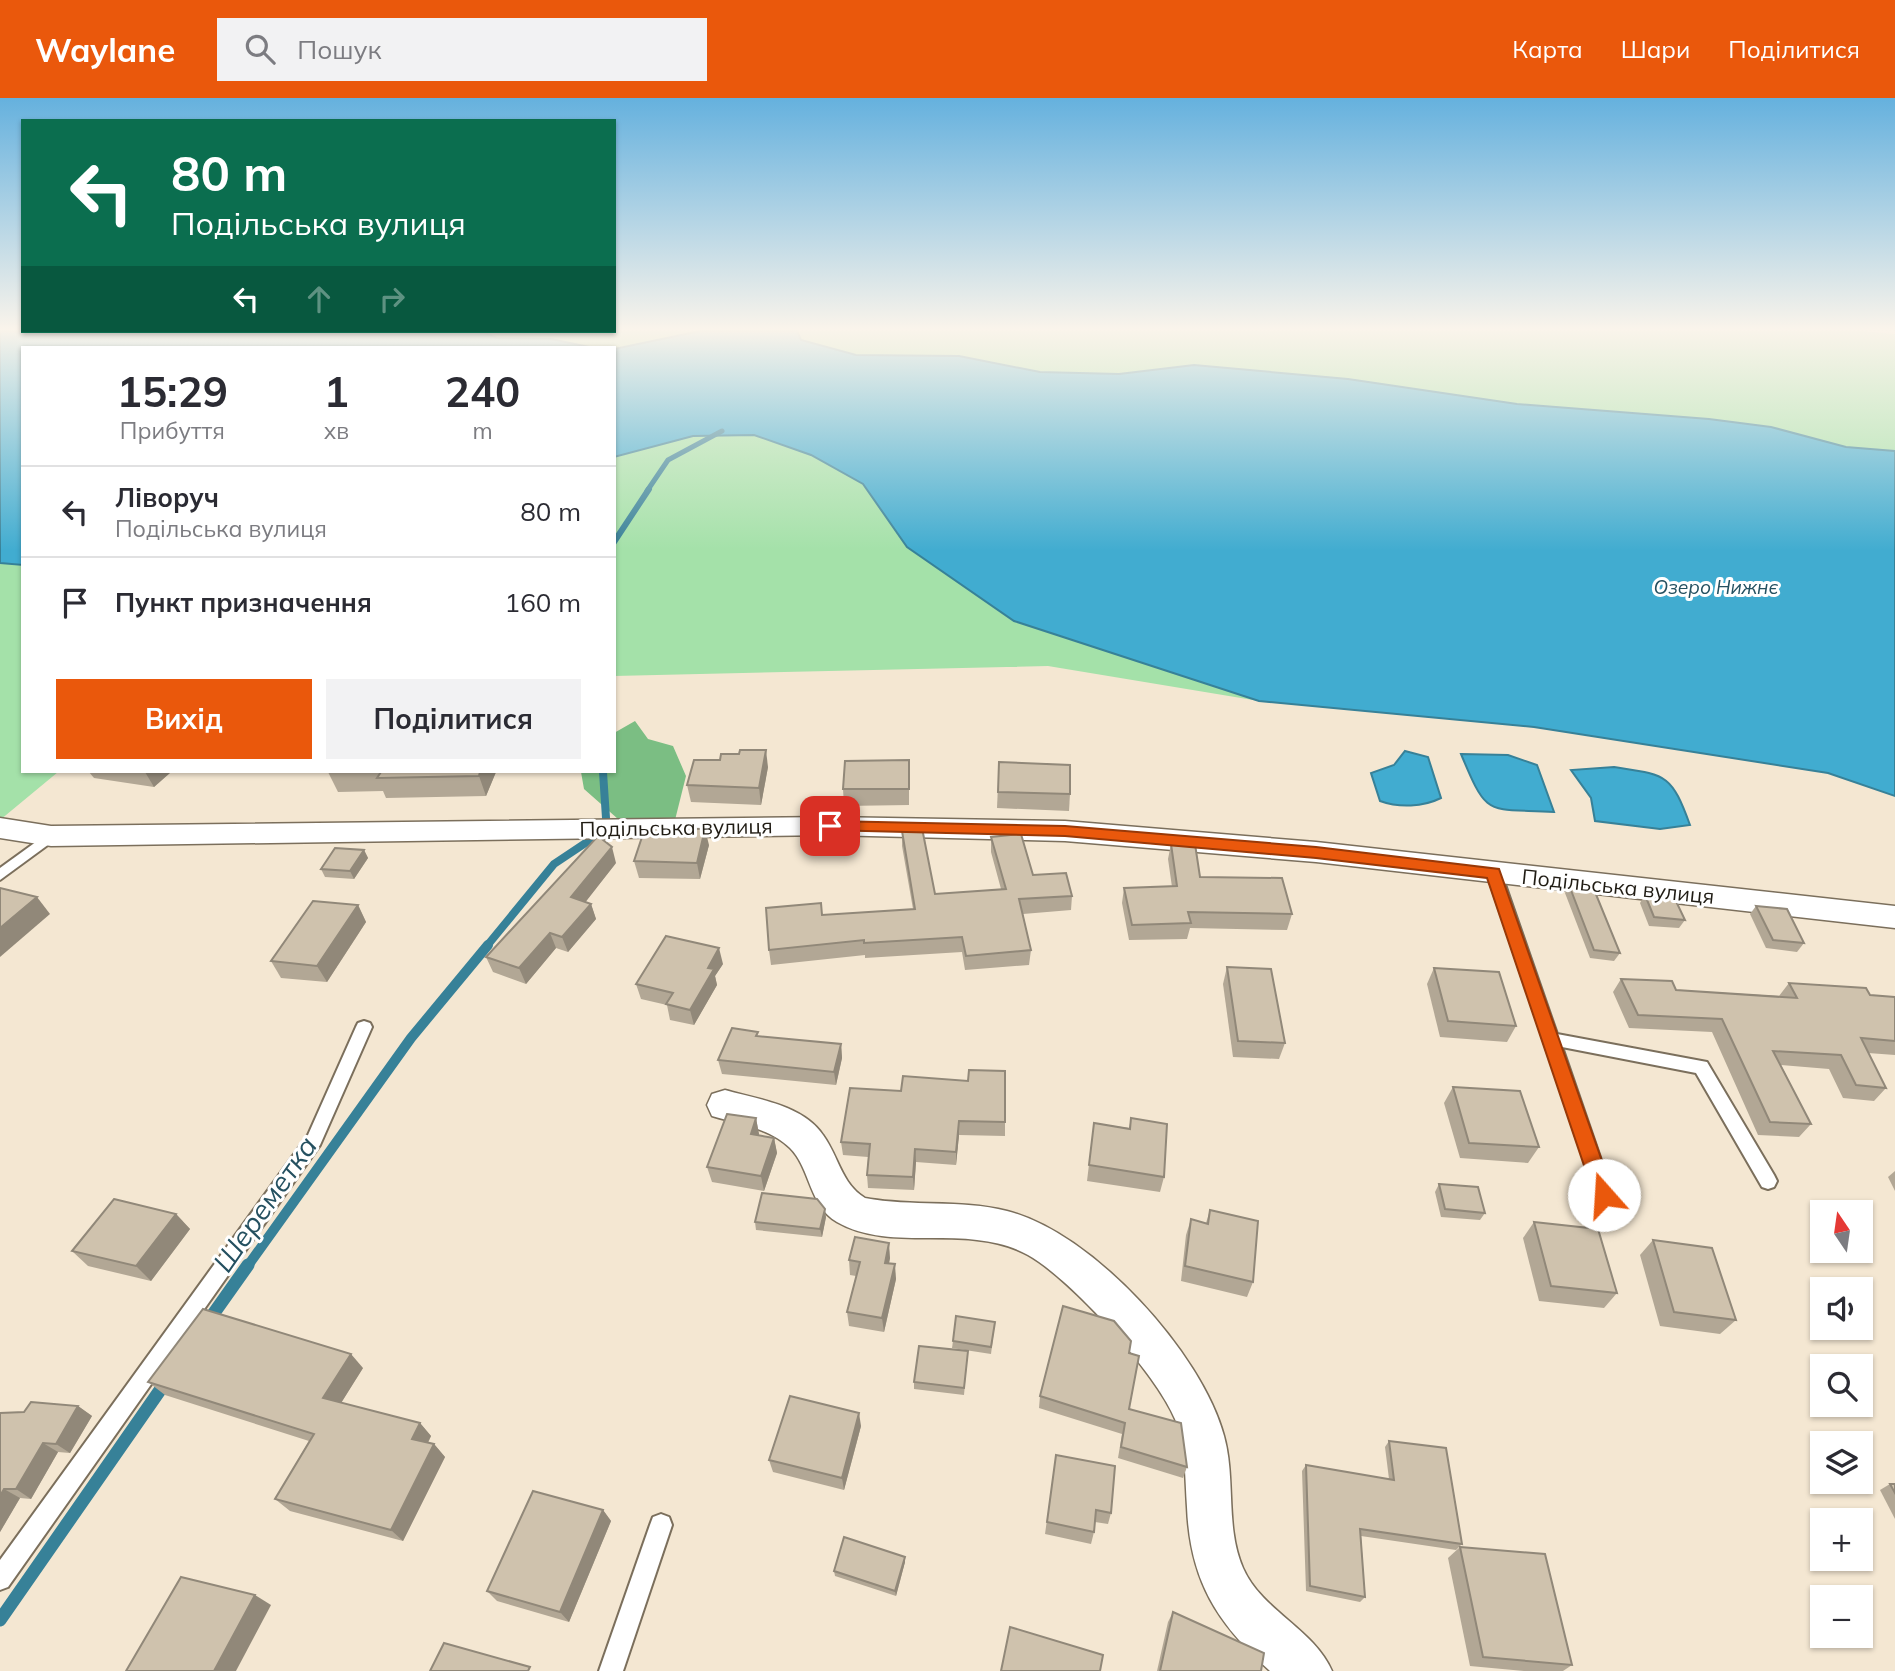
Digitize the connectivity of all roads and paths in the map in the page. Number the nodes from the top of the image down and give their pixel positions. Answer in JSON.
{"nodes":[{"id":1,"x":0,"y":828,"type":"edge"},
{"id":2,"x":51,"y":836,"type":"junction"},
{"id":3,"x":1494,"y":873,"type":"junction"},
{"id":4,"x":0,"y":875,"type":"edge"},
{"id":5,"x":1895,"y":916,"type":"edge"},
{"id":6,"x":364,"y":1027,"type":"dead end"},
{"id":7,"x":1551,"y":1039,"type":"junction"},
{"id":8,"x":725,"y":1105,"type":"dead end"},
{"id":9,"x":1769,"y":1181,"type":"dead end"},
{"id":10,"x":1604,"y":1195,"type":"dead end"},
{"id":11,"x":661,"y":1525,"type":"dead end"},
{"id":12,"x":0,"y":1579,"type":"edge"},
{"id":13,"x":611,"y":1671,"type":"edge"},
{"id":14,"x":1307,"y":1671,"type":"edge"}],
"edges":[{"from":1,"to":2,"type":"street","name":"Подільська вулиця"},
{"from":2,"to":3,"type":"street","name":"Подільська вулиця"},
{"from":2,"to":4,"type":"lane"},
{"from":3,"to":5,"type":"street","name":"Подільська вулиця"},
{"from":3,"to":7,"type":"lane"},
{"from":6,"to":12,"type":"lane"},
{"from":7,"to":9,"type":"lane"},
{"from":7,"to":10,"type":"lane"},
{"from":8,"to":14,"type":"street"},
{"from":11,"to":13,"type":"lane"}]}
